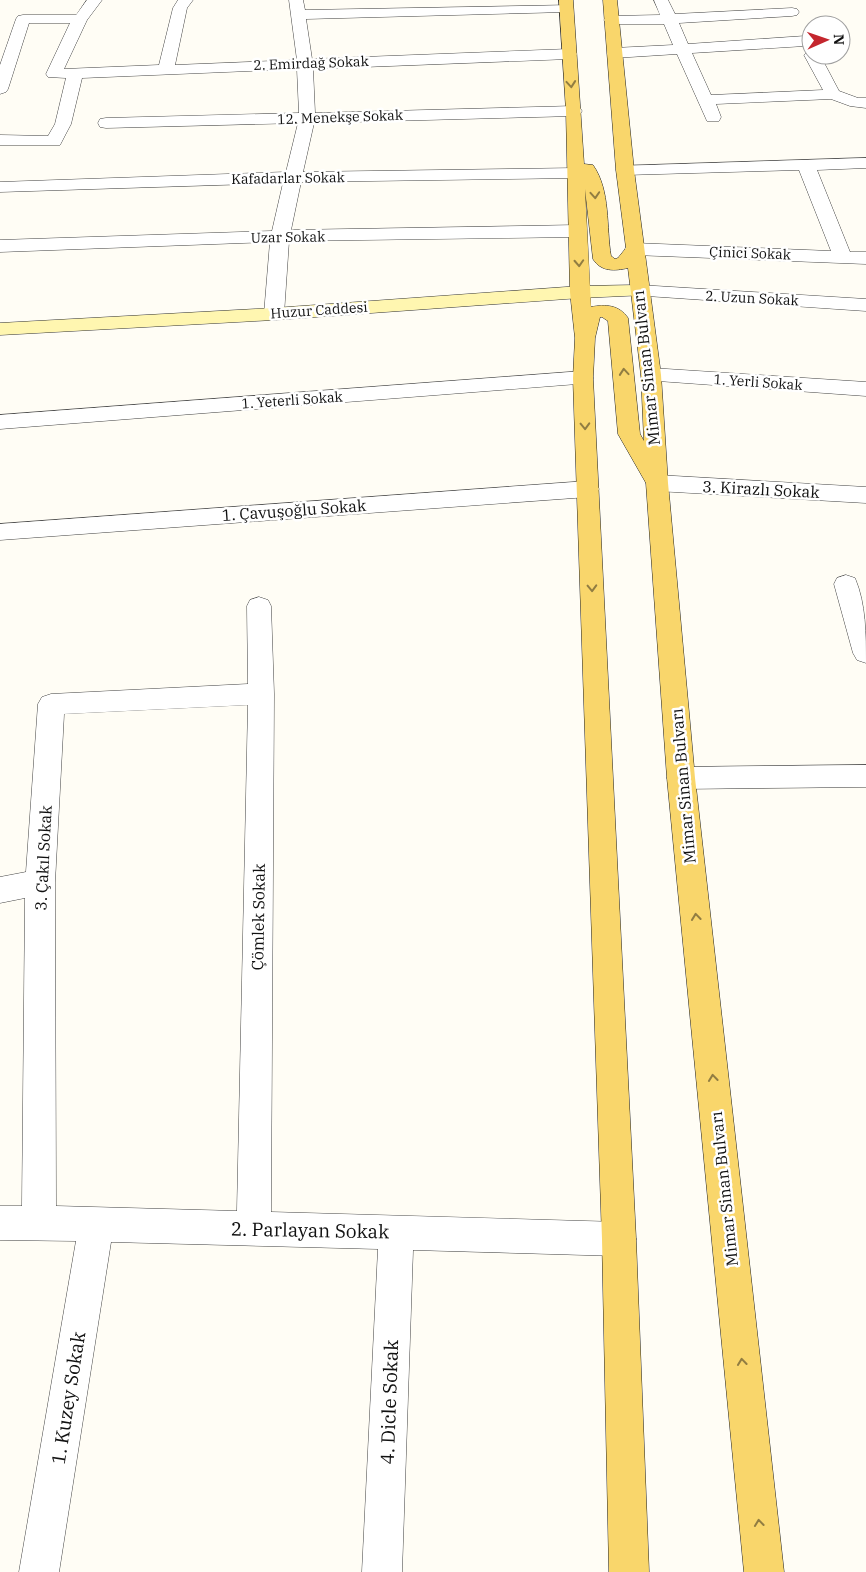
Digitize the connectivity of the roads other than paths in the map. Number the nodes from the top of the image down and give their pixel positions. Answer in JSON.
{"nodes":[{"id":1,"x":95,"y":0,"type":"edge"},
{"id":2,"x":186,"y":0,"type":"edge"},
{"id":3,"x":661,"y":0,"type":"edge"},
{"id":4,"x":566,"y":4,"type":"edge"},
{"id":5,"x":789,"y":6,"type":"edge"},
{"id":6,"x":297,"y":8,"type":"edge"},
{"id":7,"x":610,"y":10,"type":"edge"},
{"id":8,"x":80,"y":19,"type":"junction"},
{"id":9,"x":669,"y":19,"type":"junction"},
{"id":10,"x":801,"y":31,"type":"edge"},
{"id":11,"x":682,"y":49,"type":"junction"},
{"id":12,"x":801,"y":49,"type":"edge"},
{"id":13,"x":614,"y":53,"type":"junction"},
{"id":14,"x":569,"y":54,"type":"junction"},
{"id":15,"x":305,"y":63,"type":"junction"},
{"id":16,"x":818,"y":65,"type":"edge"},
{"id":17,"x":166,"y":70,"type":"junction"},
{"id":18,"x":75,"y":73,"type":"junction"},
{"id":19,"x":0,"y":89,"type":"edge"},
{"id":20,"x":833,"y":94,"type":"junction"},
{"id":21,"x":705,"y":100,"type":"junction"},
{"id":22,"x":866,"y":103,"type":"edge"},
{"id":23,"x":574,"y":111,"type":"junction"},
{"id":24,"x":307,"y":118,"type":"junction"},
{"id":25,"x":714,"y":118,"type":"dead end"},
{"id":26,"x":106,"y":123,"type":"dead end"},
{"id":27,"x":0,"y":140,"type":"edge"},
{"id":28,"x":576,"y":162,"type":"junction"},
{"id":29,"x":866,"y":163,"type":"edge"},
{"id":30,"x":806,"y":165,"type":"junction"},
{"id":31,"x":625,"y":170,"type":"junction"},
{"id":32,"x":293,"y":177,"type":"junction"},
{"id":33,"x":0,"y":187,"type":"edge"},
{"id":34,"x":577,"y":231,"type":"junction"},
{"id":35,"x":280,"y":236,"type":"junction"},
{"id":36,"x":0,"y":246,"type":"edge"},
{"id":37,"x":634,"y":249,"type":"junction"},
{"id":38,"x":843,"y":257,"type":"junction"},
{"id":39,"x":866,"y":258,"type":"edge"},
{"id":40,"x":639,"y":291,"type":"junction"},
{"id":41,"x":580,"y":292,"type":"junction"},
{"id":42,"x":866,"y":305,"type":"edge"},
{"id":43,"x":274,"y":314,"type":"junction"},
{"id":44,"x":0,"y":329,"type":"edge"},
{"id":45,"x":585,"y":338,"type":"junction"},
{"id":46,"x":650,"y":375,"type":"junction"},
{"id":47,"x":583,"y":378,"type":"junction"},
{"id":48,"x":866,"y":388,"type":"edge"},
{"id":49,"x":0,"y":422,"type":"edge"},
{"id":50,"x":657,"y":483,"type":"junction"},
{"id":51,"x":588,"y":488,"type":"junction"},
{"id":52,"x":866,"y":495,"type":"edge"},
{"id":53,"x":0,"y":532,"type":"edge"},
{"id":54,"x":846,"y":584,"type":"dead end"},
{"id":55,"x":259,"y":606,"type":"dead end"},
{"id":56,"x":866,"y":653,"type":"edge"},
{"id":57,"x":261,"y":694,"type":"junction"},
{"id":58,"x":866,"y":776,"type":"edge"},
{"id":59,"x":681,"y":778,"type":"junction"},
{"id":60,"x":40,"y":882,"type":"junction"},
{"id":61,"x":0,"y":890,"type":"edge"},
{"id":62,"x":39,"y":1223,"type":"junction"},
{"id":63,"x":0,"y":1224,"type":"edge"},
{"id":64,"x":96,"y":1224,"type":"junction"},
{"id":65,"x":254,"y":1229,"type":"junction"},
{"id":66,"x":396,"y":1232,"type":"junction"},
{"id":67,"x":619,"y":1240,"type":"junction"},
{"id":68,"x":39,"y":1572,"type":"edge"},
{"id":69,"x":382,"y":1572,"type":"edge"},
{"id":70,"x":629,"y":1572,"type":"edge"},
{"id":71,"x":764,"y":1572,"type":"edge"}],
"edges":[{"from":1,"to":8,"type":"street"},
{"from":2,"to":17,"type":"street"},
{"from":3,"to":9,"type":"street"},
{"from":4,"to":6,"type":"street"},
{"from":4,"to":14,"type":"main road"},
{"from":5,"to":9,"type":"street"},
{"from":5,"to":10,"type":"street"},
{"from":6,"to":15,"type":"street"},
{"from":7,"to":9,"type":"street"},
{"from":7,"to":13,"type":"main road","name":"Mimar Sinan Bulvarı"},
{"from":8,"to":18,"type":"street","name":"2. Emirdağ Sokak"},
{"from":8,"to":19,"type":"street"},
{"from":9,"to":11,"type":"street"},
{"from":11,"to":12,"type":"street"},
{"from":11,"to":13,"type":"street"},
{"from":11,"to":21,"type":"street"},
{"from":13,"to":31,"type":"main road","name":"Mimar Sinan Bulvarı"},
{"from":14,"to":15,"type":"street","name":"2. Emirdağ Sokak"},
{"from":14,"to":23,"type":"main road","one_way":true},
{"from":15,"to":17,"type":"street","name":"2. Emirdağ Sokak"},
{"from":15,"to":24,"type":"street"},
{"from":16,"to":20,"type":"street"},
{"from":17,"to":18,"type":"street","name":"2. Emirdağ Sokak"},
{"from":18,"to":27,"type":"street"},
{"from":20,"to":21,"type":"street"},
{"from":20,"to":22,"type":"street"},
{"from":21,"to":25,"type":"street"},
{"from":23,"to":24,"type":"street","name":"12. Menekşe Sokak"},
{"from":23,"to":28,"type":"main road"},
{"from":24,"to":26,"type":"street","name":"12. Menekşe Sokak"},
{"from":24,"to":32,"type":"street"},
{"from":28,"to":32,"type":"street","name":"Kafadarlar Sokak"},
{"from":28,"to":34,"type":"main road"},
{"from":28,"to":37,"type":"main road","one_way":true},
{"from":29,"to":30,"type":"street"},
{"from":30,"to":31,"type":"street"},
{"from":30,"to":38,"type":"street"},
{"from":31,"to":37,"type":"main road","name":"Mimar Sinan Bulvarı"},
{"from":32,"to":33,"type":"street","name":"Kafadarlar Sokak"},
{"from":32,"to":35,"type":"street"},
{"from":34,"to":35,"type":"street","name":"Uzar Sokak"},
{"from":34,"to":41,"type":"main road","one_way":true},
{"from":35,"to":36,"type":"street","name":"Uzar Sokak"},
{"from":35,"to":43,"type":"street"},
{"from":37,"to":38,"type":"street","name":"Çinici Sokak"},
{"from":37,"to":40,"type":"main road","name":"Mimar Sinan Bulvarı"},
{"from":38,"to":39,"type":"street","name":"Çinici Sokak"},
{"from":40,"to":41,"type":"main road","name":"Huzur Caddesi"},
{"from":40,"to":42,"type":"street","name":"2. Uzun Sokak"},
{"from":40,"to":46,"type":"main road","name":"Mimar Sinan Bulvarı"},
{"from":41,"to":43,"type":"main road","name":"Huzur Caddesi"},
{"from":41,"to":45,"type":"main road"},
{"from":43,"to":44,"type":"main road","name":"Huzur Caddesi"},
{"from":45,"to":47,"type":"main road"},
{"from":50,"to":45,"type":"main road","one_way":true},
{"from":46,"to":48,"type":"street","name":"1. Yerli Sokak"},
{"from":46,"to":50,"type":"main road","name":"Mimar Sinan Bulvarı"},
{"from":47,"to":49,"type":"street","name":"1. Yeterli Sokak"},
{"from":47,"to":51,"type":"main road","one_way":true},
{"from":50,"to":52,"type":"street","name":"3. Kirazlı Sokak"},
{"from":50,"to":59,"type":"main road","name":"Mimar Sinan Bulvarı"},
{"from":51,"to":53,"type":"street","name":"1. Çavuşoğlu Sokak"},
{"from":51,"to":67,"type":"main road","one_way":true},
{"from":54,"to":56,"type":"street"},
{"from":55,"to":57,"type":"street","name":"Çömlek Sokak"},
{"from":57,"to":60,"type":"street","name":"3. Çakıl Sokak"},
{"from":57,"to":65,"type":"street","name":"Çömlek Sokak"},
{"from":58,"to":59,"type":"street"},
{"from":71,"to":59,"type":"main road","name":"Mimar Sinan Bulvarı","one_way":true},
{"from":60,"to":61,"type":"street"},
{"from":60,"to":62,"type":"street","name":"3. Çakıl Sokak"},
{"from":62,"to":63,"type":"street","name":"2. Parlayan Sokak"},
{"from":62,"to":64,"type":"street","name":"2. Parlayan Sokak"},
{"from":64,"to":65,"type":"street","name":"2. Parlayan Sokak"},
{"from":64,"to":68,"type":"street","name":"1. Kuzey Sokak"},
{"from":65,"to":66,"type":"street","name":"2. Parlayan Sokak"},
{"from":66,"to":67,"type":"street","name":"2. Parlayan Sokak"},
{"from":66,"to":69,"type":"street","name":"4. Dicle Sokak"},
{"from":67,"to":70,"type":"main road"}]}
